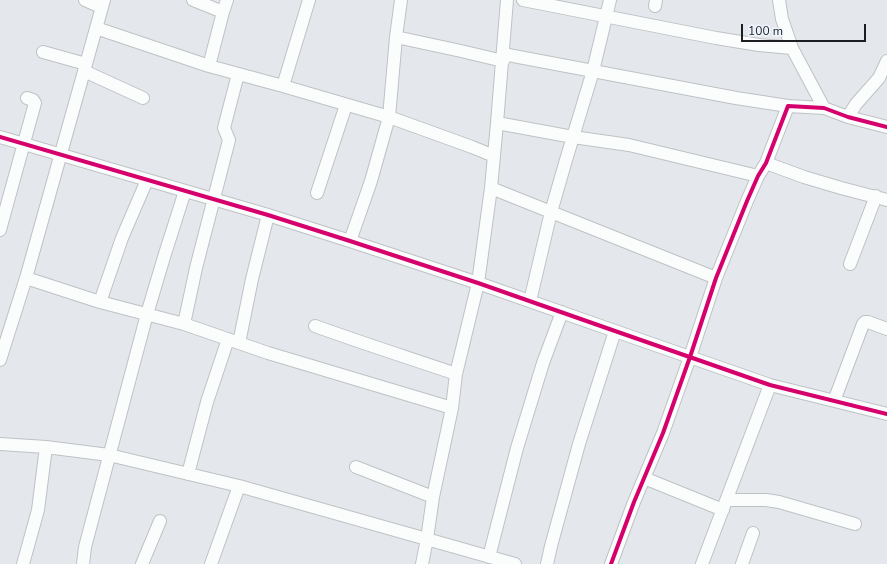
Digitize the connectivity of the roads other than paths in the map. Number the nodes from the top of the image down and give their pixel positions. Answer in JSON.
{"nodes":[{"id":1,"x":85,"y":0,"type":"edge"},
{"id":2,"x":193,"y":0,"type":"edge"},
{"id":3,"x":227,"y":0,"type":"edge"},
{"id":4,"x":309,"y":0,"type":"edge"},
{"id":5,"x":401,"y":0,"type":"edge"},
{"id":6,"x":507,"y":0,"type":"edge"},
{"id":7,"x":523,"y":0,"type":"edge"},
{"id":8,"x":610,"y":0,"type":"edge"},
{"id":9,"x":780,"y":0,"type":"edge"},
{"id":10,"x":103,"y":4,"type":"edge"},
{"id":11,"x":223,"y":12,"type":"junction"},
{"id":12,"x":606,"y":16,"type":"junction"},
{"id":13,"x":96,"y":28,"type":"junction"},
{"id":14,"x":396,"y":37,"type":"junction"},
{"id":15,"x":792,"y":48,"type":"junction"},
{"id":16,"x":43,"y":52,"type":"dead end"},
{"id":17,"x":503,"y":57,"type":"junction"},
{"id":18,"x":887,"y":62,"type":"edge"},
{"id":19,"x":209,"y":66,"type":"junction"},
{"id":20,"x":85,"y":68,"type":"junction"},
{"id":21,"x":593,"y":71,"type":"junction"},
{"id":22,"x":238,"y":74,"type":"junction"},
{"id":23,"x":283,"y":86,"type":"junction"},
{"id":24,"x":27,"y":98,"type":"dead end"},
{"id":25,"x":143,"y":98,"type":"dead end"},
{"id":26,"x":346,"y":105,"type":"junction"},
{"id":27,"x":788,"y":106,"type":"junction"},
{"id":28,"x":824,"y":108,"type":"junction"},
{"id":29,"x":389,"y":117,"type":"junction"},
{"id":30,"x":848,"y":117,"type":"junction"},
{"id":31,"x":497,"y":123,"type":"junction"},
{"id":32,"x":887,"y":127,"type":"edge"},
{"id":33,"x":0,"y":137,"type":"edge"},
{"id":34,"x":573,"y":137,"type":"junction"},
{"id":35,"x":24,"y":144,"type":"junction"},
{"id":36,"x":60,"y":155,"type":"junction"},
{"id":37,"x":494,"y":156,"type":"junction"},
{"id":38,"x":766,"y":163,"type":"junction"},
{"id":39,"x":758,"y":176,"type":"junction"},
{"id":40,"x":148,"y":180,"type":"junction"},
{"id":41,"x":490,"y":188,"type":"junction"},
{"id":42,"x":185,"y":191,"type":"junction"},
{"id":43,"x":317,"y":193,"type":"dead end"},
{"id":44,"x":881,"y":198,"type":"edge"},
{"id":45,"x":214,"y":200,"type":"junction"},
{"id":46,"x":551,"y":212,"type":"junction"},
{"id":47,"x":268,"y":215,"type":"junction"},
{"id":48,"x":0,"y":230,"type":"edge"},
{"id":49,"x":350,"y":241,"type":"junction"},
{"id":50,"x":850,"y":264,"type":"dead end"},
{"id":51,"x":26,"y":278,"type":"junction"},
{"id":52,"x":716,"y":278,"type":"junction"},
{"id":53,"x":478,"y":284,"type":"junction"},
{"id":54,"x":100,"y":302,"type":"junction"},
{"id":55,"x":530,"y":302,"type":"junction"},
{"id":56,"x":562,"y":312,"type":"junction"},
{"id":57,"x":147,"y":314,"type":"junction"},
{"id":58,"x":184,"y":324,"type":"junction"},
{"id":59,"x":315,"y":326,"type":"dead end"},
{"id":60,"x":887,"y":329,"type":"edge"},
{"id":61,"x":616,"y":330,"type":"junction"},
{"id":62,"x":234,"y":341,"type":"junction"},
{"id":63,"x":690,"y":356,"type":"junction"},
{"id":64,"x":0,"y":360,"type":"edge"},
{"id":65,"x":456,"y":374,"type":"junction"},
{"id":66,"x":770,"y":385,"type":"junction"},
{"id":67,"x":834,"y":401,"type":"junction"},
{"id":68,"x":452,"y":408,"type":"junction"},
{"id":69,"x":887,"y":414,"type":"edge"},
{"id":70,"x":0,"y":444,"type":"edge"},
{"id":71,"x":46,"y":447,"type":"junction"},
{"id":72,"x":109,"y":455,"type":"junction"},
{"id":73,"x":356,"y":467,"type":"dead end"},
{"id":74,"x":188,"y":474,"type":"junction"},
{"id":75,"x":644,"y":478,"type":"junction"},
{"id":76,"x":239,"y":486,"type":"junction"},
{"id":77,"x":433,"y":497,"type":"junction"},
{"id":78,"x":725,"y":505,"type":"junction"},
{"id":79,"x":160,"y":522,"type":"dead end"},
{"id":80,"x":855,"y":524,"type":"dead end"},
{"id":81,"x":753,"y":533,"type":"dead end"},
{"id":82,"x":427,"y":539,"type":"junction"},
{"id":83,"x":489,"y":557,"type":"junction"},
{"id":84,"x":23,"y":564,"type":"edge"},
{"id":85,"x":83,"y":564,"type":"edge"},
{"id":86,"x":142,"y":564,"type":"edge"},
{"id":87,"x":211,"y":564,"type":"edge"},
{"id":88,"x":422,"y":564,"type":"edge"},
{"id":89,"x":515,"y":564,"type":"edge"},
{"id":90,"x":547,"y":564,"type":"edge"},
{"id":91,"x":611,"y":564,"type":"edge"},
{"id":92,"x":702,"y":564,"type":"edge"},
{"id":93,"x":742,"y":564,"type":"edge"}],
"edges":[{"from":1,"to":10,"type":"street"},
{"from":2,"to":11,"type":"street"},
{"from":3,"to":11,"type":"street"},
{"from":4,"to":23,"type":"street"},
{"from":5,"to":14,"type":"street"},
{"from":6,"to":17,"type":"street"},
{"from":7,"to":12,"type":"street"},
{"from":8,"to":12,"type":"street"},
{"from":9,"to":15,"type":"street"},
{"from":10,"to":13,"type":"street"},
{"from":11,"to":19,"type":"street"},
{"from":12,"to":15,"type":"street"},
{"from":12,"to":21,"type":"street"},
{"from":13,"to":19,"type":"street"},
{"from":13,"to":20,"type":"street"},
{"from":14,"to":17,"type":"street"},
{"from":14,"to":29,"type":"street"},
{"from":15,"to":28,"type":"street"},
{"from":16,"to":20,"type":"street"},
{"from":17,"to":21,"type":"street"},
{"from":17,"to":31,"type":"street"},
{"from":18,"to":30,"type":"street"},
{"from":19,"to":22,"type":"street"},
{"from":20,"to":25,"type":"street"},
{"from":20,"to":36,"type":"street"},
{"from":21,"to":27,"type":"street"},
{"from":21,"to":34,"type":"street"},
{"from":22,"to":23,"type":"street"},
{"from":22,"to":45,"type":"street"},
{"from":23,"to":26,"type":"street"},
{"from":24,"to":35,"type":"street"},
{"from":26,"to":29,"type":"street"},
{"from":26,"to":43,"type":"street"},
{"from":27,"to":28,"type":"street"},
{"from":27,"to":38,"type":"street"},
{"from":28,"to":30,"type":"street"},
{"from":29,"to":37,"type":"street"},
{"from":29,"to":49,"type":"street"},
{"from":30,"to":32,"type":"street"},
{"from":31,"to":34,"type":"street"},
{"from":31,"to":37,"type":"street"},
{"from":33,"to":35,"type":"street"},
{"from":34,"to":39,"type":"street"},
{"from":34,"to":46,"type":"street"},
{"from":35,"to":36,"type":"street"},
{"from":35,"to":48,"type":"street"},
{"from":36,"to":40,"type":"street"},
{"from":36,"to":51,"type":"street"},
{"from":37,"to":41,"type":"street"},
{"from":38,"to":39,"type":"street"},
{"from":38,"to":44,"type":"street"},
{"from":39,"to":52,"type":"street"},
{"from":40,"to":42,"type":"street"},
{"from":40,"to":54,"type":"street"},
{"from":41,"to":46,"type":"street"},
{"from":41,"to":53,"type":"street"},
{"from":42,"to":45,"type":"street"},
{"from":42,"to":57,"type":"street"},
{"from":44,"to":50,"type":"street"},
{"from":45,"to":47,"type":"street"},
{"from":45,"to":58,"type":"street"},
{"from":46,"to":52,"type":"street"},
{"from":46,"to":55,"type":"street"},
{"from":47,"to":49,"type":"street"},
{"from":47,"to":62,"type":"street"},
{"from":49,"to":53,"type":"street"},
{"from":51,"to":54,"type":"street"},
{"from":51,"to":64,"type":"street"},
{"from":52,"to":63,"type":"street"},
{"from":53,"to":55,"type":"street"},
{"from":53,"to":65,"type":"street"},
{"from":54,"to":57,"type":"street"},
{"from":55,"to":56,"type":"street"},
{"from":56,"to":61,"type":"street"},
{"from":56,"to":83,"type":"street"},
{"from":57,"to":58,"type":"street"},
{"from":57,"to":72,"type":"street"},
{"from":58,"to":62,"type":"street"},
{"from":59,"to":65,"type":"street"},
{"from":60,"to":67,"type":"street"},
{"from":61,"to":63,"type":"street"},
{"from":61,"to":90,"type":"street"},
{"from":62,"to":68,"type":"street"},
{"from":62,"to":74,"type":"street"},
{"from":63,"to":66,"type":"street"},
{"from":63,"to":75,"type":"street"},
{"from":65,"to":68,"type":"street"},
{"from":66,"to":67,"type":"street"},
{"from":66,"to":78,"type":"street"},
{"from":67,"to":69,"type":"street"},
{"from":68,"to":77,"type":"street"},
{"from":70,"to":71,"type":"street"},
{"from":71,"to":72,"type":"street"},
{"from":71,"to":84,"type":"street"},
{"from":72,"to":74,"type":"street"},
{"from":72,"to":85,"type":"street"},
{"from":73,"to":77,"type":"street"},
{"from":74,"to":76,"type":"street"},
{"from":75,"to":78,"type":"street"},
{"from":75,"to":91,"type":"street"},
{"from":76,"to":82,"type":"street"},
{"from":76,"to":87,"type":"street"},
{"from":77,"to":82,"type":"street"},
{"from":78,"to":80,"type":"street"},
{"from":78,"to":92,"type":"street"},
{"from":79,"to":86,"type":"street"},
{"from":81,"to":93,"type":"street"},
{"from":82,"to":83,"type":"street"},
{"from":82,"to":88,"type":"street"},
{"from":83,"to":89,"type":"street"}]}
